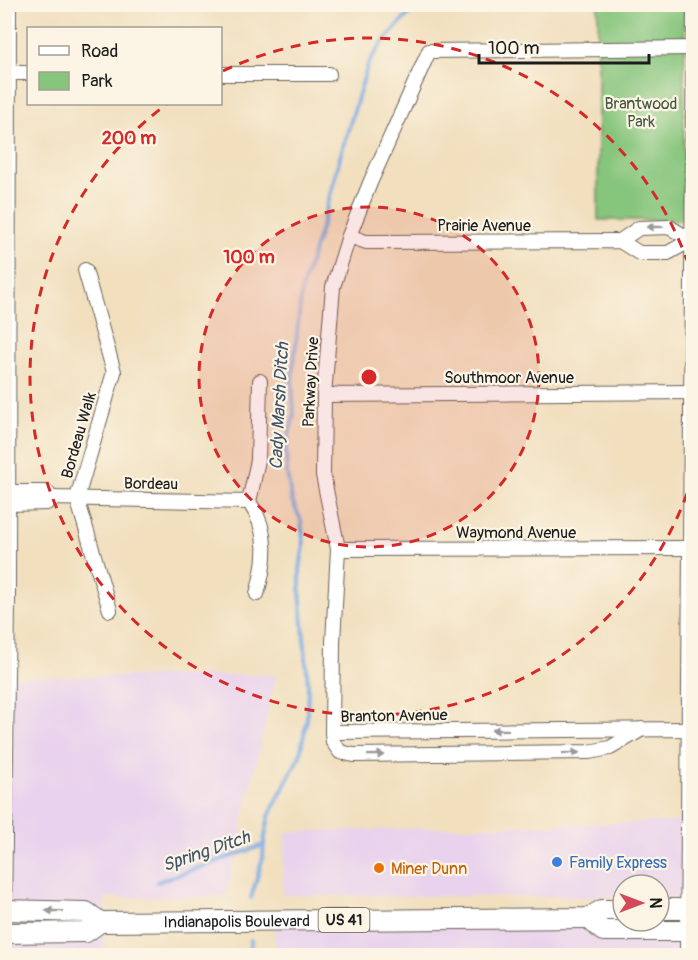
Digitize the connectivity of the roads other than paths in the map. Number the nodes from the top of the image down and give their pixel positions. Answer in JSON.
{"nodes":[{"id":1,"x":9,"y":4,"type":"edge"},
{"id":2,"x":693,"y":9,"type":"edge"},
{"id":3,"x":693,"y":48,"type":"edge"},
{"id":4,"x":9,"y":73,"type":"junction"},
{"id":5,"x":27,"y":73,"type":"edge"},
{"id":6,"x":222,"y":74,"type":"edge"},
{"id":7,"x":329,"y":74,"type":"dead end"},
{"id":8,"x":7,"y":130,"type":"edge"},
{"id":9,"x":349,"y":236,"type":"junction"},
{"id":10,"x":692,"y":240,"type":"edge"},
{"id":11,"x":620,"y":241,"type":"junction"},
{"id":12,"x":85,"y":270,"type":"dead end"},
{"id":13,"x":260,"y":381,"type":"dead end"},
{"id":14,"x":692,"y":392,"type":"edge"},
{"id":15,"x":324,"y":395,"type":"junction"},
{"id":16,"x":6,"y":445,"type":"edge"},
{"id":17,"x":8,"y":498,"type":"junction"},
{"id":18,"x":77,"y":498,"type":"junction"},
{"id":19,"x":249,"y":502,"type":"junction"},
{"id":20,"x":692,"y":548,"type":"edge"},
{"id":21,"x":338,"y":549,"type":"junction"},
{"id":22,"x":257,"y":594,"type":"dead end"},
{"id":23,"x":6,"y":599,"type":"edge"},
{"id":24,"x":110,"y":610,"type":"dead end"},
{"id":25,"x":642,"y":729,"type":"junction"},
{"id":26,"x":691,"y":729,"type":"edge"},
{"id":27,"x":332,"y":732,"type":"junction"},
{"id":28,"x":671,"y":909,"type":"edge"},
{"id":29,"x":690,"y":909,"type":"edge"},
{"id":30,"x":5,"y":910,"type":"edge"},
{"id":31,"x":611,"y":910,"type":"edge"},
{"id":32,"x":4,"y":915,"type":"edge"},
{"id":33,"x":588,"y":918,"type":"junction"},
{"id":34,"x":100,"y":922,"type":"junction"},
{"id":35,"x":690,"y":931,"type":"edge"},
{"id":36,"x":4,"y":933,"type":"edge"},
{"id":37,"x":687,"y":956,"type":"edge"}],
"edges":[{"from":1,"to":4,"type":"street"},
{"from":2,"to":3,"type":"street"},
{"from":3,"to":9,"type":"street","name":"Parkway Drive"},
{"from":3,"to":10,"type":"street"},
{"from":4,"to":5,"type":"street"},
{"from":4,"to":8,"type":"street"},
{"from":6,"to":7,"type":"street"},
{"from":8,"to":16,"type":"street"},
{"from":9,"to":11,"type":"street","name":"Prairie Avenue"},
{"from":9,"to":15,"type":"street","name":"Parkway Drive"},
{"from":10,"to":11,"type":"street","name":"Prairie Avenue"},
{"from":10,"to":11,"type":"street","name":"Prairie Avenue","one_way":true},
{"from":10,"to":14,"type":"street"},
{"from":12,"to":18,"type":"street","name":"Bordeau Walk"},
{"from":13,"to":19,"type":"street"},
{"from":14,"to":15,"type":"street","name":"Southmoor Avenue"},
{"from":14,"to":20,"type":"street"},
{"from":15,"to":21,"type":"street","name":"Parkway Drive"},
{"from":16,"to":17,"type":"street"},
{"from":17,"to":18,"type":"street","name":"Bordeau"},
{"from":17,"to":23,"type":"street"},
{"from":18,"to":19,"type":"street","name":"Bordeau"},
{"from":18,"to":24,"type":"street","name":"Bordeau Walk"},
{"from":19,"to":22,"type":"street"},
{"from":20,"to":21,"type":"street","name":"Waymond Avenue"},
{"from":20,"to":26,"type":"street"},
{"from":21,"to":27,"type":"street","name":"Parkway Drive"},
{"from":23,"to":30,"type":"street"},
{"from":25,"to":26,"type":"street","name":"Branton Avenue"},
{"from":25,"to":27,"type":"street","name":"Branton Avenue","one_way":true},
{"from":27,"to":25,"type":"street","name":"Branton Avenue","one_way":true},
{"from":26,"to":29,"type":"street"},
{"from":28,"to":29,"type":"highway"},
{"from":29,"to":35,"type":"street"},
{"from":30,"to":32,"type":"street"},
{"from":34,"to":30,"type":"highway","name":"Indianapolis Boulevard","number":"US 41","one_way":true},
{"from":31,"to":33,"type":"highway","name":"Indianapolis Boulevard","number":"US 41"},
{"from":33,"to":34,"type":"highway","name":"Indianapolis Boulevard","number":"US 41"},
{"from":33,"to":35,"type":"highway","name":"Indianapolis Boulevard","number":"US 41"},
{"from":34,"to":36,"type":"highway","name":"Indianapolis Boulevard","number":"US 41"},
{"from":35,"to":37,"type":"street"}]}
